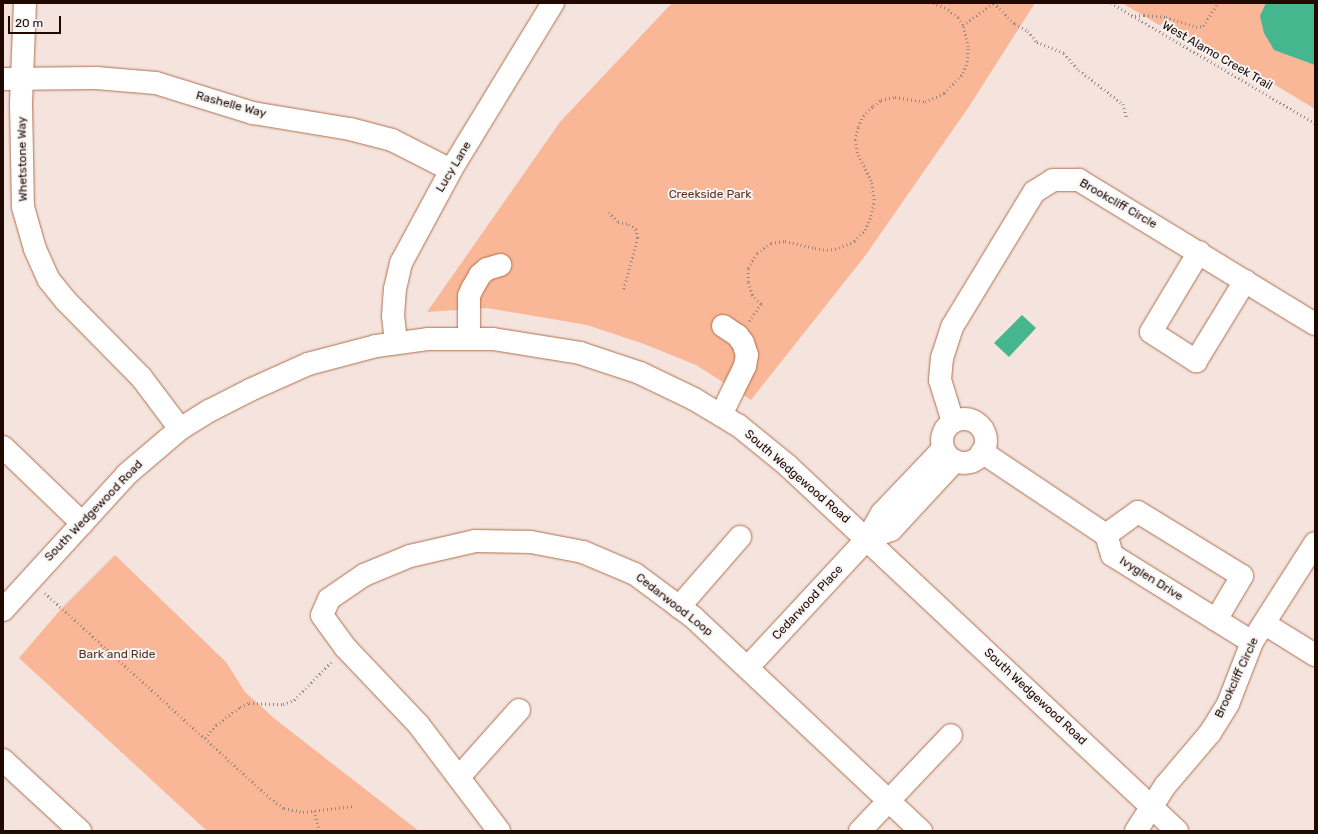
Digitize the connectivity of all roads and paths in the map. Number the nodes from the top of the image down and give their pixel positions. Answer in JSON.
{"nodes":[{"id":1,"x":25,"y":3,"type":"edge"},
{"id":2,"x":553,"y":3,"type":"edge"},
{"id":3,"x":931,"y":3,"type":"edge"},
{"id":4,"x":993,"y":3,"type":"edge"},
{"id":5,"x":1111,"y":3,"type":"edge"},
{"id":6,"x":1218,"y":3,"type":"edge"},
{"id":7,"x":1131,"y":16,"type":"junction"},
{"id":8,"x":963,"y":25,"type":"junction"},
{"id":9,"x":13,"y":79,"type":"edge"},
{"id":10,"x":1127,"y":119,"type":"dead end"},
{"id":11,"x":1315,"y":123,"type":"edge"},
{"id":12,"x":451,"y":170,"type":"junction"},
{"id":13,"x":609,"y":212,"type":"dead end"},
{"id":14,"x":1198,"y":252,"type":"junction"},
{"id":15,"x":500,"y":265,"type":"dead end"},
{"id":16,"x":1245,"y":281,"type":"junction"},
{"id":17,"x":624,"y":289,"type":"dead end"},
{"id":18,"x":1315,"y":324,"type":"edge"},
{"id":19,"x":731,"y":331,"type":"joint"},
{"id":20,"x":470,"y":339,"type":"junction"},
{"id":21,"x":396,"y":344,"type":"junction"},
{"id":22,"x":721,"y":416,"type":"junction"},
{"id":23,"x":953,"y":422,"type":"junction"},
{"id":24,"x":180,"y":429,"type":"junction"},
{"id":25,"x":3,"y":447,"type":"edge"},
{"id":26,"x":982,"y":452,"type":"junction"},
{"id":27,"x":949,"y":455,"type":"junction"},
{"id":28,"x":82,"y":523,"type":"junction"},
{"id":29,"x":1106,"y":535,"type":"junction"},
{"id":30,"x":740,"y":537,"type":"dead end"},
{"id":31,"x":867,"y":539,"type":"junction"},
{"id":32,"x":1315,"y":543,"type":"edge"},
{"id":33,"x":30,"y":579,"type":"junction"},
{"id":34,"x":679,"y":607,"type":"junction"},
{"id":35,"x":3,"y":610,"type":"edge"},
{"id":36,"x":1216,"y":620,"type":"junction"},
{"id":37,"x":1265,"y":624,"type":"junction"},
{"id":38,"x":1252,"y":642,"type":"junction"},
{"id":39,"x":345,"y":648,"type":"junction"},
{"id":40,"x":1315,"y":655,"type":"edge"},
{"id":41,"x":748,"y":667,"type":"junction"},
{"id":42,"x":519,"y":710,"type":"dead end"},
{"id":43,"x":952,"y":735,"type":"dead end"},
{"id":44,"x":205,"y":738,"type":"junction"},
{"id":45,"x":3,"y":760,"type":"edge"},
{"id":46,"x":459,"y":777,"type":"junction"},
{"id":47,"x":888,"y":800,"type":"junction"},
{"id":48,"x":354,"y":806,"type":"dead end"},
{"id":49,"x":1152,"y":807,"type":"junction"},
{"id":50,"x":314,"y":810,"type":"junction"},
{"id":51,"x":80,"y":831,"type":"edge"},
{"id":52,"x":320,"y":831,"type":"edge"},
{"id":53,"x":499,"y":831,"type":"edge"},
{"id":54,"x":860,"y":831,"type":"edge"},
{"id":55,"x":921,"y":831,"type":"edge"},
{"id":56,"x":1136,"y":831,"type":"edge"},
{"id":57,"x":1177,"y":831,"type":"edge"}],
"edges":[{"from":1,"to":9,"type":"street","name":"Whetstone Way"},
{"from":2,"to":12,"type":"street","name":"Lucy Lane"},
{"from":3,"to":8,"type":"path"},
{"from":4,"to":8,"type":"path"},
{"from":4,"to":10,"type":"path"},
{"from":5,"to":7,"type":"path","name":"West Alamo Creek Trail"},
{"from":6,"to":7,"type":"path"},
{"from":7,"to":11,"type":"path","name":"West Alamo Creek Trail"},
{"from":8,"to":19,"type":"path"},
{"from":9,"to":12,"type":"street","name":"Rashelle Way"},
{"from":9,"to":24,"type":"street","name":"Whetstone Way"},
{"from":12,"to":21,"type":"street","name":"Lucy Lane"},
{"from":13,"to":17,"type":"path"},
{"from":14,"to":16,"type":"street","name":"Brookcliff Circle"},
{"from":14,"to":16,"type":"street"},
{"from":14,"to":23,"type":"street","name":"Brookcliff Circle"},
{"from":15,"to":20,"type":"street"},
{"from":16,"to":18,"type":"street","name":"Brookcliff Circle"},
{"from":19,"to":22,"type":"street"},
{"from":20,"to":21,"type":"street","name":"South Wedgewood Road"},
{"from":20,"to":22,"type":"street","name":"South Wedgewood Road"},
{"from":21,"to":24,"type":"street","name":"South Wedgewood Road"},
{"from":22,"to":31,"type":"street","name":"South Wedgewood Road"},
{"from":23,"to":26,"type":"street"},
{"from":23,"to":27,"type":"street"},
{"from":24,"to":28,"type":"street","name":"South Wedgewood Road"},
{"from":25,"to":28,"type":"street"},
{"from":26,"to":27,"type":"street"},
{"from":26,"to":29,"type":"street"},
{"from":27,"to":31,"type":"street","name":"Cedarwood Place"},
{"from":28,"to":33,"type":"street","name":"South Wedgewood Road"},
{"from":29,"to":36,"type":"street","name":"Ivyglen Drive"},
{"from":29,"to":36,"type":"street"},
{"from":30,"to":34,"type":"street"},
{"from":31,"to":41,"type":"street","name":"Cedarwood Place"},
{"from":31,"to":49,"type":"street","name":"South Wedgewood Road"},
{"from":32,"to":37,"type":"street","name":"Brookcliff Circle"},
{"from":33,"to":35,"type":"street","name":"South Wedgewood Road"},
{"from":33,"to":44,"type":"path"},
{"from":34,"to":39,"type":"street","name":"Cedarwood Loop"},
{"from":34,"to":41,"type":"street","name":"Cedarwood Loop"},
{"from":36,"to":38,"type":"street","name":"Ivyglen Drive"},
{"from":37,"to":38,"type":"street","name":"Brookcliff Circle"},
{"from":37,"to":40,"type":"street"},
{"from":38,"to":49,"type":"street","name":"Brookcliff Circle"},
{"from":39,"to":44,"type":"path"},
{"from":39,"to":46,"type":"street","name":"Cedarwood Loop"},
{"from":41,"to":47,"type":"street","name":"Cedarwood Loop"},
{"from":42,"to":46,"type":"street"},
{"from":43,"to":47,"type":"street"},
{"from":44,"to":50,"type":"path"},
{"from":45,"to":51,"type":"street"},
{"from":46,"to":53,"type":"street","name":"Cedarwood Loop"},
{"from":47,"to":54,"type":"street"},
{"from":47,"to":55,"type":"street","name":"Cedarwood Loop"},
{"from":48,"to":50,"type":"path"},
{"from":49,"to":56,"type":"street","name":"Brookcliff Circle"},
{"from":49,"to":57,"type":"street","name":"South Wedgewood Road"},
{"from":50,"to":52,"type":"path"}]}
